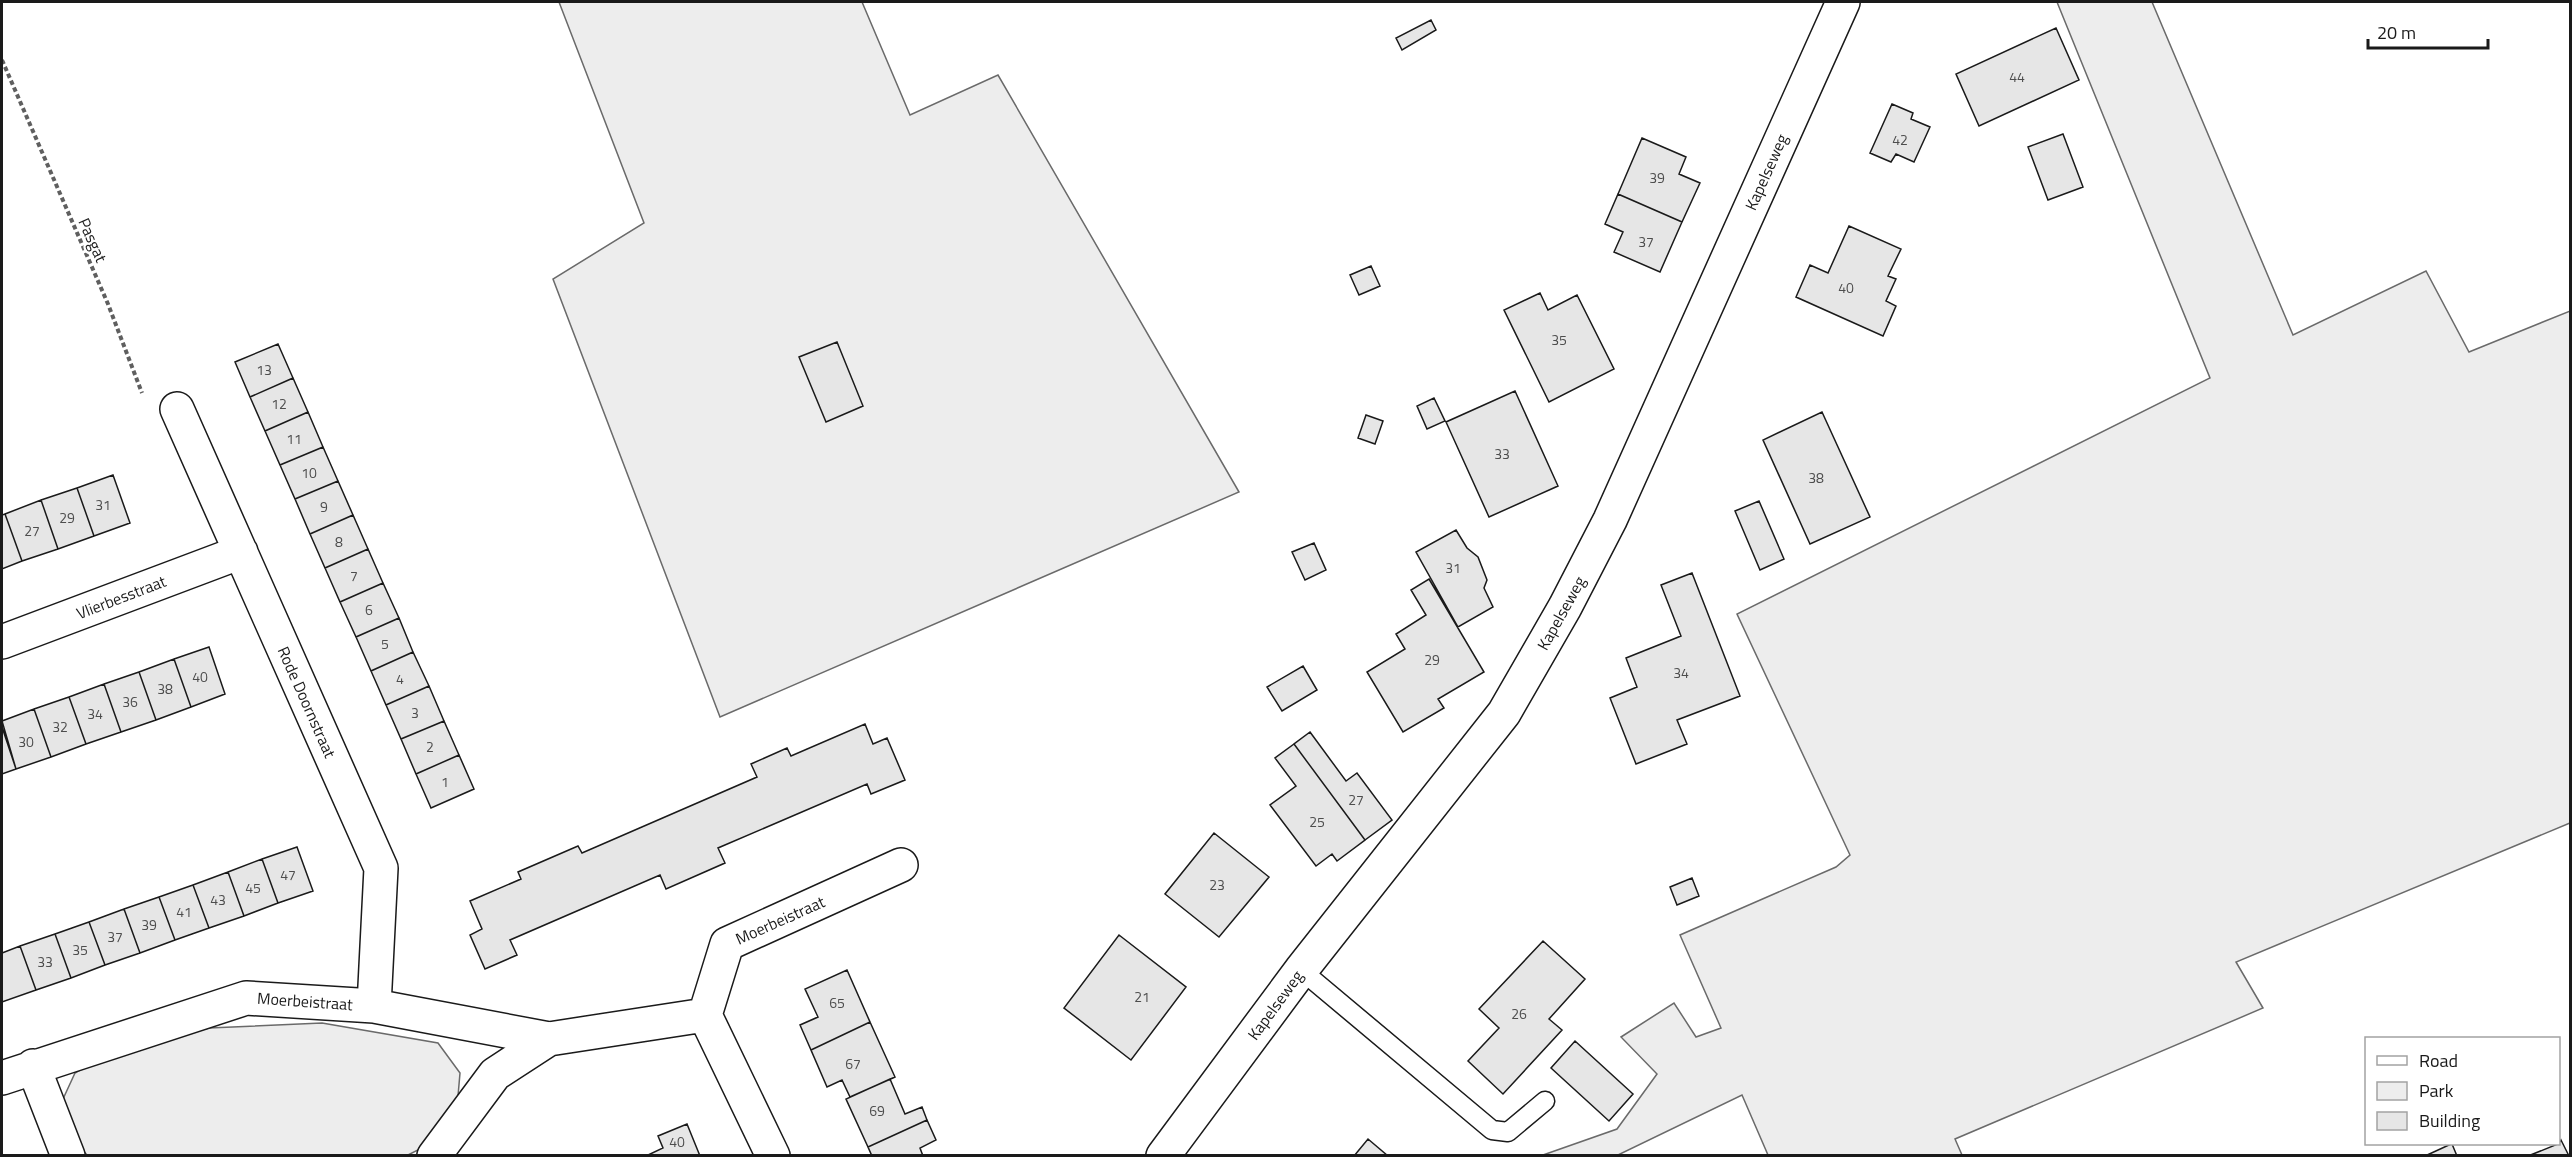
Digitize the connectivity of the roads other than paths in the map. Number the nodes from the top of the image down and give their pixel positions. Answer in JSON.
{"nodes":[{"id":1,"x":1843,"y":2,"type":"edge"},
{"id":2,"x":177,"y":410,"type":"road end"},
{"id":3,"x":241,"y":552,"type":"junction"},
{"id":4,"x":2,"y":642,"type":"edge"},
{"id":5,"x":900,"y":866,"type":"dead end"},
{"id":6,"x":1301,"y":970,"type":"junction"},
{"id":7,"x":374,"y":1006,"type":"junction"},
{"id":8,"x":705,"y":1015,"type":"junction"},
{"id":9,"x":549,"y":1039,"type":"junction"},
{"id":10,"x":33,"y":1066,"type":"junction"},
{"id":11,"x":2,"y":1078,"type":"edge"},
{"id":12,"x":1545,"y":1101,"type":"dead end"},
{"id":13,"x":68,"y":1155,"type":"edge"},
{"id":14,"x":434,"y":1155,"type":"edge"},
{"id":15,"x":773,"y":1155,"type":"edge"},
{"id":16,"x":1163,"y":1155,"type":"edge"}],
"edges":[{"from":1,"to":6,"type":"street","name":"Kapelseweg"},
{"from":2,"to":3,"type":"street","name":"Rode Doornstraat"},
{"from":3,"to":4,"type":"street","name":"Vlierbesstraat"},
{"from":3,"to":7,"type":"street","name":"Rode Doornstraat"},
{"from":5,"to":8,"type":"street","name":"Moerbeistraat"},
{"from":6,"to":12,"type":"lane"},
{"from":6,"to":16,"type":"street","name":"Kapelseweg"},
{"from":7,"to":9,"type":"street","name":"Moerbeistraat"},
{"from":7,"to":10,"type":"street","name":"Moerbeistraat"},
{"from":8,"to":9,"type":"street","name":"Moerbeistraat"},
{"from":8,"to":15,"type":"street"},
{"from":9,"to":14,"type":"street","name":"Moerbeistraat"},
{"from":10,"to":11,"type":"street","name":"Moerbeistraat"},
{"from":10,"to":13,"type":"street"}]}
